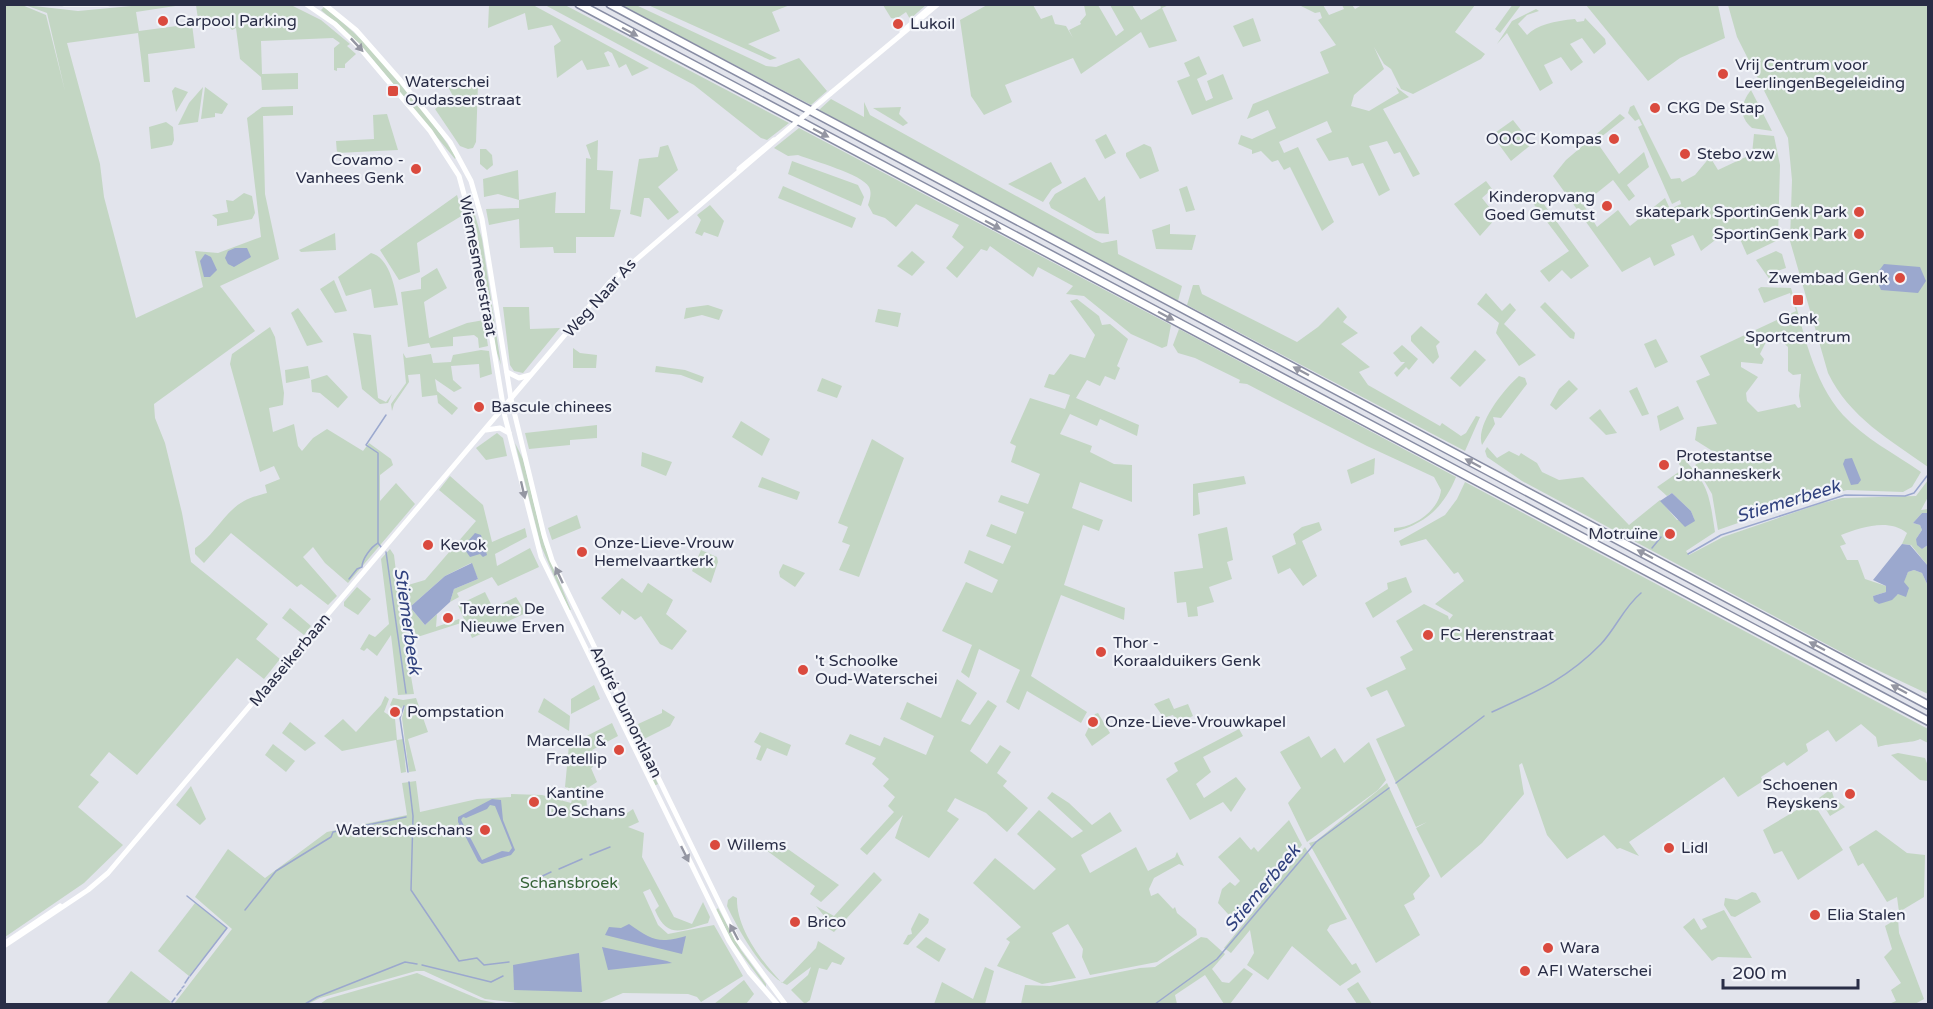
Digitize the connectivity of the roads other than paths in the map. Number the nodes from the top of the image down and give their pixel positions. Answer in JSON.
{"nodes":[{"id":1,"x":64,"y":4,"type":"edge"},
{"id":2,"x":108,"y":4,"type":"edge"},
{"id":3,"x":306,"y":4,"type":"edge"},
{"id":4,"x":324,"y":4,"type":"edge"},
{"id":5,"x":579,"y":4,"type":"edge"},
{"id":6,"x":610,"y":4,"type":"edge"},
{"id":7,"x":933,"y":4,"type":"edge"},
{"id":8,"x":938,"y":4,"type":"edge"},
{"id":9,"x":897,"y":38,"type":"junction"},
{"id":10,"x":507,"y":372,"type":"junction"},
{"id":11,"x":534,"y":372,"type":"junction"},
{"id":12,"x":511,"y":399,"type":"junction"},
{"id":13,"x":504,"y":408,"type":"junction"},
{"id":14,"x":486,"y":430,"type":"junction"},
{"id":15,"x":509,"y":433,"type":"junction"},
{"id":16,"x":1929,"y":705,"type":"edge"},
{"id":17,"x":1929,"y":721,"type":"edge"},
{"id":18,"x":4,"y":945,"type":"edge"},
{"id":19,"x":777,"y":1005,"type":"edge"},
{"id":20,"x":785,"y":1005,"type":"edge"}],
"edges":[{"from":1,"to":2,"type":"main road"},
{"from":3,"to":13,"type":"main road","name":"Wiemesmeerstraat","one_way":true},
{"from":4,"to":10,"type":"main road","name":"Wiemesmeerstraat"},
{"from":5,"to":17,"type":"highway","one_way":true},
{"from":16,"to":6,"type":"highway","one_way":true},
{"from":7,"to":9,"type":"main road","name":"Weg Naar As"},
{"from":8,"to":9,"type":"main road","name":"Weg Naar As"},
{"from":9,"to":11,"type":"main road","name":"Weg Naar As","bridge":true},
{"from":10,"to":11,"type":"main road"},
{"from":10,"to":12,"type":"main road","name":"Wiemesmeerstraat"},
{"from":11,"to":12,"type":"main road","name":"Weg Naar As"},
{"from":12,"to":13,"type":"main road","name":"Weg Naar As"},
{"from":20,"to":12,"type":"main road","name":"André Dumontlaan","one_way":true},
{"from":13,"to":14,"type":"main road","name":"Maaseikerbaan"},
{"from":13,"to":15,"type":"main road","name":"André Dumontlaan"},
{"from":14,"to":15,"type":"main road"},
{"from":14,"to":18,"type":"main road","name":"Maaseikerbaan"},
{"from":15,"to":19,"type":"main road","name":"André Dumontlaan","one_way":true}]}
